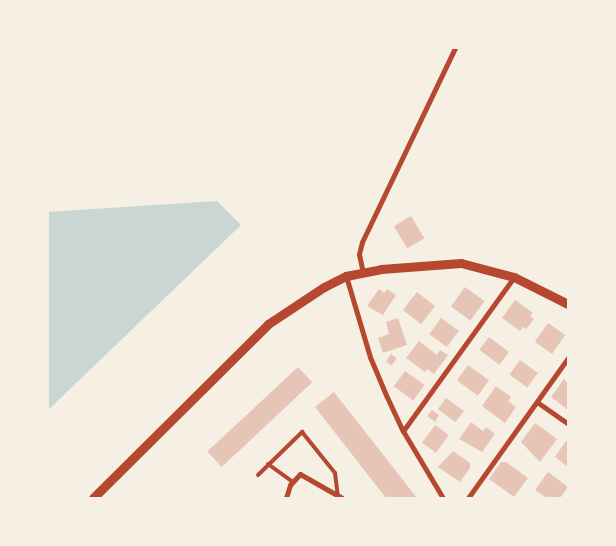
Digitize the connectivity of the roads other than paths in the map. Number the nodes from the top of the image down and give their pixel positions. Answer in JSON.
{"nodes":[{"id":1,"x":456,"y":48,"type":"edge"},
{"id":2,"x":363,"y":273,"type":"junction"},
{"id":3,"x":346,"y":276,"type":"junction"},
{"id":4,"x":514,"y":277,"type":"junction"},
{"id":5,"x":568,"y":304,"type":"edge"},
{"id":6,"x":568,"y":358,"type":"edge"},
{"id":7,"x":537,"y":402,"type":"junction"},
{"id":8,"x":568,"y":424,"type":"edge"},
{"id":9,"x":403,"y":431,"type":"junction"},
{"id":10,"x":268,"y":464,"type":"junction"},
{"id":11,"x":258,"y":475,"type":"dead end"},
{"id":12,"x":293,"y":482,"type":"junction"},
{"id":13,"x":340,"y":497,"type":"edge"},
{"id":14,"x":93,"y":498,"type":"edge"},
{"id":15,"x":286,"y":498,"type":"edge"},
{"id":16,"x":443,"y":498,"type":"edge"},
{"id":17,"x":468,"y":498,"type":"edge"}],
"edges":[{"from":1,"to":2,"type":"street"},
{"from":2,"to":3,"type":"street"},
{"from":2,"to":4,"type":"street"},
{"from":3,"to":9,"type":"street"},
{"from":3,"to":14,"type":"street"},
{"from":4,"to":5,"type":"street"},
{"from":4,"to":9,"type":"street"},
{"from":6,"to":7,"type":"street"},
{"from":7,"to":8,"type":"street"},
{"from":7,"to":17,"type":"street"},
{"from":9,"to":16,"type":"street"},
{"from":10,"to":11,"type":"lane"},
{"from":10,"to":12,"type":"lane"},
{"from":10,"to":13,"type":"lane"},
{"from":12,"to":13,"type":"street"},
{"from":12,"to":15,"type":"street"}]}
